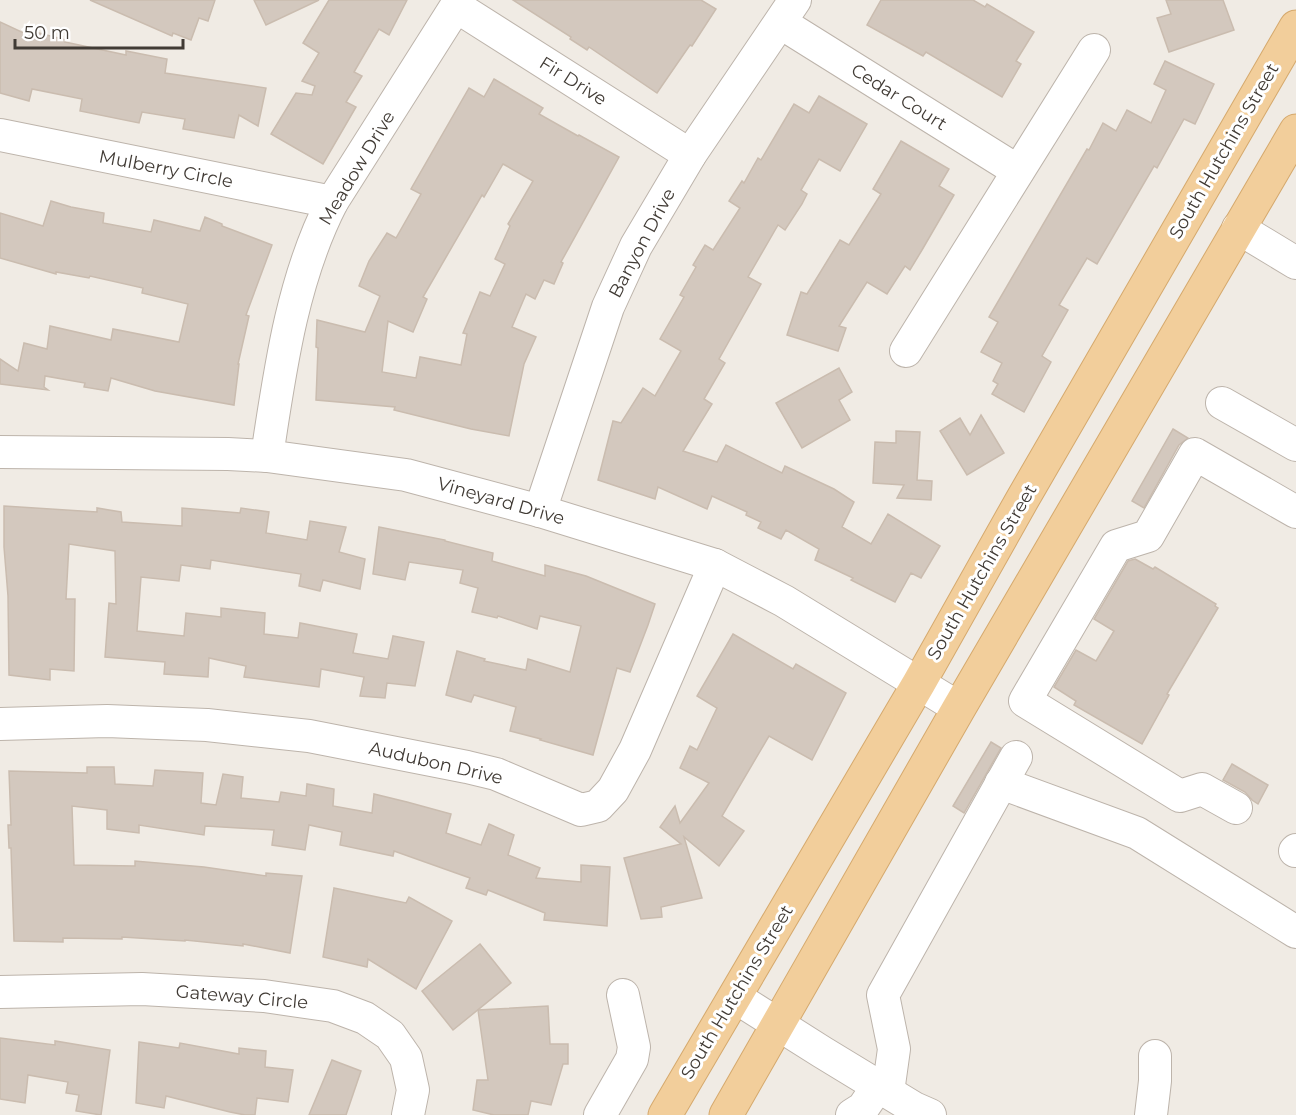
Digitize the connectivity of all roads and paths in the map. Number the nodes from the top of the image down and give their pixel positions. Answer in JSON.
{"nodes":[{"id":1,"x":459,"y":3,"type":"edge"},
{"id":2,"x":788,"y":11,"type":"edge"},
{"id":3,"x":1296,"y":27,"type":"edge"},
{"id":4,"x":1094,"y":50,"type":"dead end"},
{"id":5,"x":1296,"y":131,"type":"edge"},
{"id":6,"x":0,"y":135,"type":"edge"},
{"id":7,"x":690,"y":155,"type":"junction"},
{"id":8,"x":1018,"y":171,"type":"junction"},
{"id":9,"x":332,"y":202,"type":"junction"},
{"id":10,"x":1238,"y":228,"type":"junction"},
{"id":11,"x":1296,"y":263,"type":"edge"},
{"id":12,"x":906,"y":351,"type":"dead end"},
{"id":13,"x":1222,"y":403,"type":"dead end"},
{"id":14,"x":1296,"y":445,"type":"edge"},
{"id":15,"x":0,"y":452,"type":"edge"},
{"id":16,"x":267,"y":456,"type":"junction"},
{"id":17,"x":540,"y":511,"type":"junction"},
{"id":18,"x":1296,"y":512,"type":"edge"},
{"id":19,"x":715,"y":565,"type":"junction"},
{"id":20,"x":919,"y":683,"type":"junction"},
{"id":21,"x":959,"y":708,"type":"junction"},
{"id":22,"x":0,"y":724,"type":"edge"},
{"id":23,"x":1236,"y":808,"type":"dead end"},
{"id":24,"x":1296,"y":932,"type":"edge"},
{"id":25,"x":0,"y":992,"type":"edge"},
{"id":26,"x":623,"y":995,"type":"dead end"},
{"id":27,"x":735,"y":997,"type":"junction"},
{"id":28,"x":779,"y":1024,"type":"junction"},
{"id":29,"x":1155,"y":1056,"type":"dead end"},
{"id":30,"x":883,"y":1089,"type":"junction"},
{"id":31,"x":408,"y":1115,"type":"edge"},
{"id":32,"x":600,"y":1115,"type":"edge"},
{"id":33,"x":665,"y":1115,"type":"edge"},
{"id":34,"x":726,"y":1115,"type":"edge"},
{"id":35,"x":852,"y":1115,"type":"edge"},
{"id":36,"x":930,"y":1115,"type":"edge"},
{"id":37,"x":1151,"y":1115,"type":"edge"}],
"edges":[{"from":1,"to":7,"type":"street","name":"Fir Drive"},
{"from":1,"to":9,"type":"street","name":"Meadow Drive"},
{"from":2,"to":7,"type":"street","name":"Banyon Drive"},
{"from":2,"to":8,"type":"street","name":"Cedar Court"},
{"from":3,"to":20,"type":"main road","name":"South Hutchins Street"},
{"from":4,"to":8,"type":"street"},
{"from":5,"to":10,"type":"main road"},
{"from":6,"to":9,"type":"street","name":"Mulberry Circle"},
{"from":7,"to":17,"type":"street","name":"Banyon Drive"},
{"from":8,"to":12,"type":"street"},
{"from":9,"to":16,"type":"street","name":"Meadow Drive"},
{"from":10,"to":11,"type":"street"},
{"from":10,"to":21,"type":"main road"},
{"from":13,"to":14,"type":"street"},
{"from":15,"to":16,"type":"street","name":"Vineyard Drive"},
{"from":16,"to":17,"type":"street","name":"Vineyard Drive"},
{"from":17,"to":19,"type":"street","name":"Vineyard Drive"},
{"from":18,"to":23,"type":"street"},
{"from":19,"to":20,"type":"street","name":"Vineyard Drive"},
{"from":19,"to":22,"type":"street","name":"Audubon Drive"},
{"from":20,"to":21,"type":"street","name":"Vineyard Drive"},
{"from":20,"to":27,"type":"main road","name":"South Hutchins Street"},
{"from":21,"to":28,"type":"main road"},
{"from":24,"to":30,"type":"street"},
{"from":25,"to":31,"type":"street","name":"Gateway Circle"},
{"from":26,"to":32,"type":"street"},
{"from":27,"to":28,"type":"street"},
{"from":27,"to":33,"type":"main road","name":"South Hutchins Street"},
{"from":28,"to":30,"type":"street"},
{"from":28,"to":34,"type":"main road"},
{"from":29,"to":37,"type":"street"},
{"from":30,"to":35,"type":"street"},
{"from":30,"to":36,"type":"street"}]}
